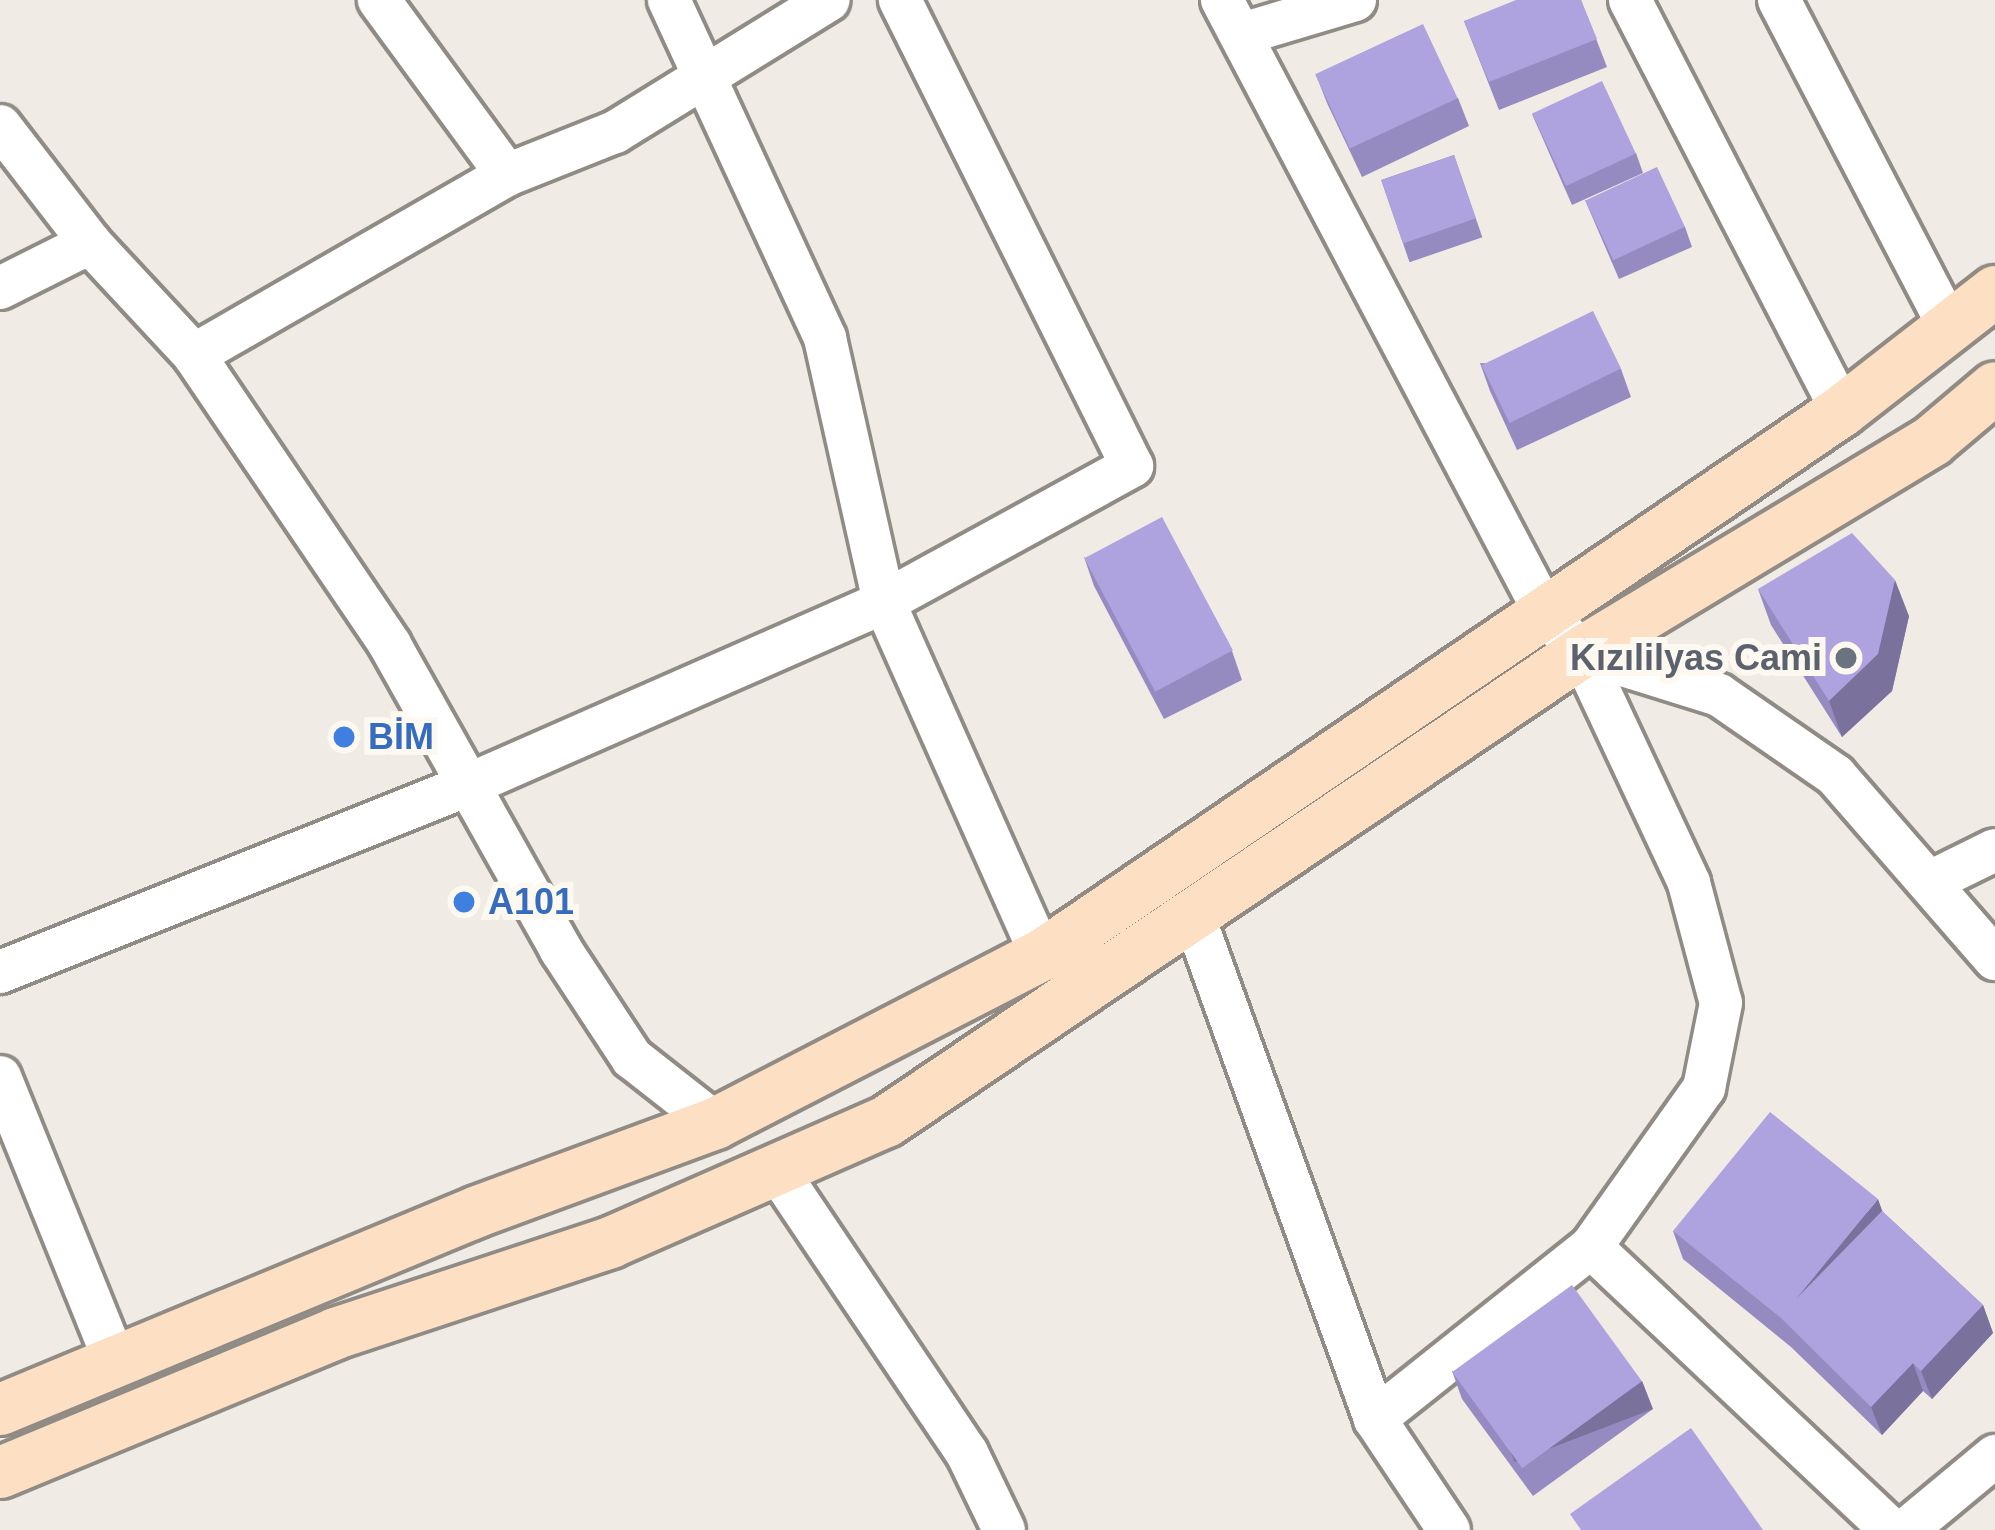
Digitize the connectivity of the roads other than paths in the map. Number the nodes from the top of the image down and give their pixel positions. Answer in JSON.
{"nodes":[{"id":1,"x":380,"y":0,"type":"edge"},
{"id":2,"x":669,"y":0,"type":"edge"},
{"id":3,"x":829,"y":0,"type":"edge"},
{"id":4,"x":900,"y":0,"type":"edge"},
{"id":5,"x":1355,"y":0,"type":"edge"},
{"id":6,"x":1630,"y":0,"type":"edge"},
{"id":7,"x":1779,"y":0,"type":"edge"},
{"id":8,"x":1232,"y":17,"type":"edge"},
{"id":9,"x":708,"y":75,"type":"junction"},
{"id":10,"x":0,"y":126,"type":"edge"},
{"id":11,"x":507,"y":175,"type":"junction"},
{"id":12,"x":89,"y":243,"type":"junction"},
{"id":13,"x":0,"y":288,"type":"edge"},
{"id":14,"x":1995,"y":291,"type":"edge"},
{"id":15,"x":1949,"y":329,"type":"junction"},
{"id":16,"x":194,"y":355,"type":"junction"},
{"id":17,"x":1995,"y":387,"type":"edge"},
{"id":18,"x":1842,"y":410,"type":"junction"},
{"id":19,"x":884,"y":602,"type":"junction"},
{"id":20,"x":1545,"y":613,"type":"junction"},
{"id":21,"x":1581,"y":652,"type":"junction"},
{"id":22,"x":468,"y":785,"type":"junction"},
{"id":23,"x":1995,"y":850,"type":"edge"},
{"id":24,"x":1930,"y":882,"type":"junction"},
{"id":25,"x":1194,"y":917,"type":"junction"},
{"id":26,"x":1041,"y":955,"type":"junction"},
{"id":27,"x":1995,"y":959,"type":"edge"},
{"id":28,"x":0,"y":972,"type":"edge"},
{"id":29,"x":0,"y":1078,"type":"edge"},
{"id":30,"x":715,"y":1123,"type":"junction"},
{"id":31,"x":778,"y":1172,"type":"junction"},
{"id":32,"x":1591,"y":1246,"type":"junction"},
{"id":33,"x":112,"y":1357,"type":"junction"},
{"id":34,"x":0,"y":1409,"type":"edge"},
{"id":35,"x":1375,"y":1419,"type":"junction"},
{"id":36,"x":1995,"y":1456,"type":"edge"},
{"id":37,"x":0,"y":1472,"type":"edge"},
{"id":38,"x":1004,"y":1530,"type":"edge"},
{"id":39,"x":1449,"y":1530,"type":"edge"},
{"id":40,"x":1891,"y":1530,"type":"edge"},
{"id":41,"x":1906,"y":1530,"type":"edge"}],
"edges":[{"from":1,"to":11,"type":"street"},
{"from":2,"to":9,"type":"street"},
{"from":3,"to":9,"type":"street"},
{"from":4,"to":19,"type":"street"},
{"from":5,"to":8,"type":"street"},
{"from":6,"to":18,"type":"street"},
{"from":7,"to":15,"type":"street"},
{"from":8,"to":20,"type":"street"},
{"from":9,"to":11,"type":"street"},
{"from":9,"to":19,"type":"street"},
{"from":10,"to":12,"type":"street"},
{"from":11,"to":16,"type":"street"},
{"from":12,"to":13,"type":"street"},
{"from":12,"to":16,"type":"street"},
{"from":14,"to":15,"type":"main road"},
{"from":15,"to":18,"type":"main road"},
{"from":16,"to":22,"type":"street"},
{"from":17,"to":21,"type":"main road"},
{"from":18,"to":20,"type":"main road"},
{"from":19,"to":22,"type":"street"},
{"from":19,"to":26,"type":"street"},
{"from":20,"to":21,"type":"street"},
{"from":20,"to":26,"type":"main road"},
{"from":21,"to":24,"type":"street"},
{"from":21,"to":25,"type":"main road"},
{"from":21,"to":32,"type":"street"},
{"from":22,"to":28,"type":"street"},
{"from":22,"to":30,"type":"street"},
{"from":23,"to":24,"type":"street"},
{"from":24,"to":27,"type":"street"},
{"from":25,"to":31,"type":"main road"},
{"from":25,"to":35,"type":"street"},
{"from":26,"to":30,"type":"main road"},
{"from":29,"to":33,"type":"street"},
{"from":30,"to":31,"type":"main road"},
{"from":30,"to":33,"type":"main road"},
{"from":31,"to":37,"type":"main road"},
{"from":31,"to":38,"type":"street"},
{"from":32,"to":35,"type":"street"},
{"from":32,"to":40,"type":"street"},
{"from":33,"to":34,"type":"main road"},
{"from":35,"to":39,"type":"street"},
{"from":36,"to":41,"type":"street"}]}
